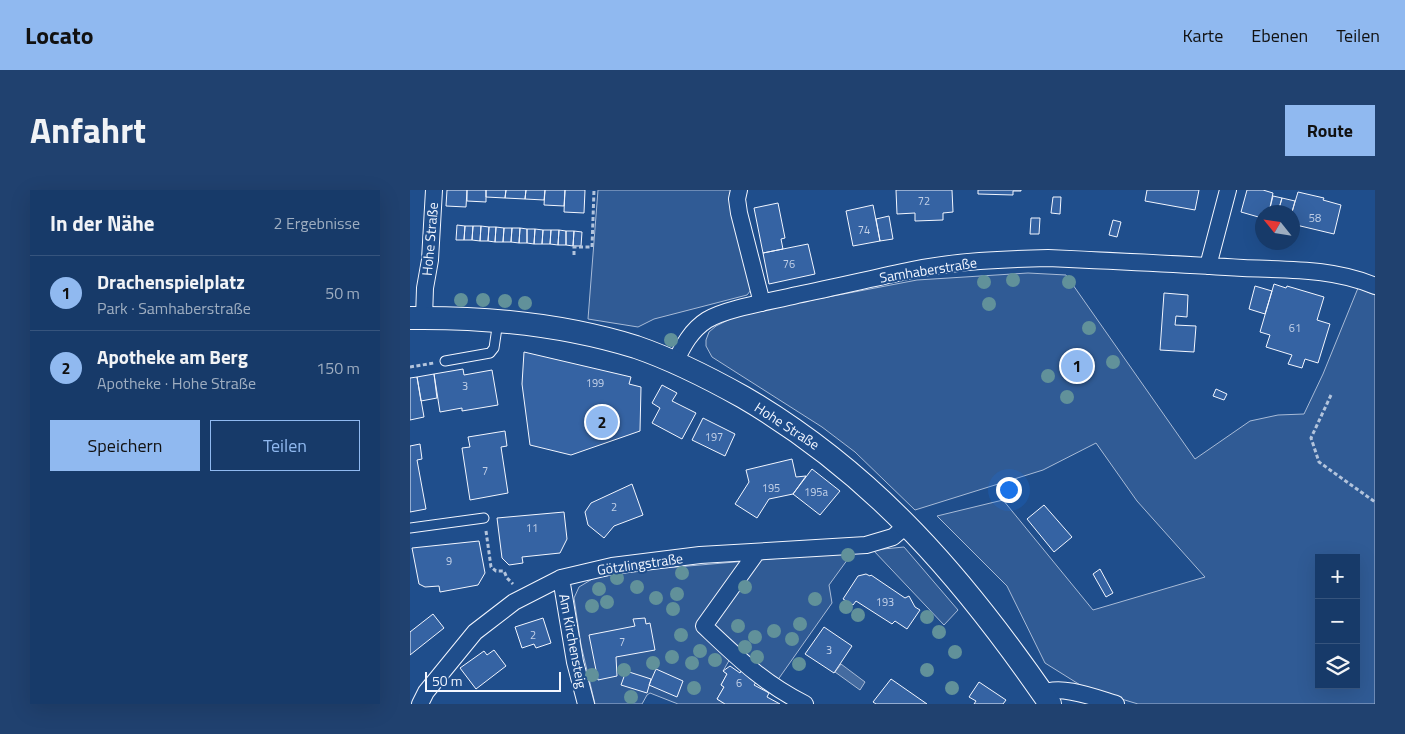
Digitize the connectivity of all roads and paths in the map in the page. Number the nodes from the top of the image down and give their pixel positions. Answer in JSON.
{"nodes":[{"id":1,"x":434,"y":190,"type":"edge"},
{"id":2,"x":594,"y":190,"type":"edge"},
{"id":3,"x":739,"y":190,"type":"edge"},
{"id":4,"x":1228,"y":190,"type":"edge"},
{"id":5,"x":574,"y":255,"type":"dead end"},
{"id":6,"x":1208,"y":266,"type":"junction"},
{"id":7,"x":1370,"y":280,"type":"edge"},
{"id":8,"x":762,"y":303,"type":"junction"},
{"id":9,"x":417,"y":318,"type":"edge"},
{"id":10,"x":498,"y":321,"type":"junction"},
{"id":11,"x":445,"y":361,"type":"joint"},
{"id":12,"x":675,"y":362,"type":"junction"},
{"id":13,"x":410,"y":367,"type":"edge"},
{"id":14,"x":1331,"y":395,"type":"dead end"},
{"id":15,"x":1375,"y":502,"type":"edge"},
{"id":16,"x":484,"y":518,"type":"joint"},
{"id":17,"x":907,"y":525,"type":"junction"},
{"id":18,"x":410,"y":528,"type":"edge"},
{"id":19,"x":757,"y":552,"type":"junction"},
{"id":20,"x":561,"y":578,"type":"junction"},
{"id":21,"x":515,"y":585,"type":"dead end"},
{"id":22,"x":1046,"y":699,"type":"edge"},
{"id":23,"x":420,"y":704,"type":"edge"},
{"id":24,"x":586,"y":704,"type":"edge"},
{"id":25,"x":804,"y":704,"type":"edge"},
{"id":26,"x":1116,"y":704,"type":"edge"}],
"edges":[{"from":1,"to":9,"type":"street","name":"Hohe Straße"},
{"from":2,"to":5,"type":"path"},
{"from":3,"to":8,"type":"street"},
{"from":4,"to":6,"type":"street"},
{"from":6,"to":7,"type":"street","name":"Samhaberstraße"},
{"from":6,"to":8,"type":"street","name":"Samhaberstraße"},
{"from":8,"to":12,"type":"street","name":"Samhaberstraße"},
{"from":9,"to":10,"type":"main road","name":"Hohe Straße"},
{"from":10,"to":11,"type":"lane"},
{"from":10,"to":12,"type":"main road","name":"Hohe Straße"},
{"from":11,"to":13,"type":"path"},
{"from":12,"to":17,"type":"main road","name":"Hohe Straße"},
{"from":14,"to":15,"type":"path"},
{"from":16,"to":18,"type":"lane"},
{"from":16,"to":21,"type":"path"},
{"from":17,"to":19,"type":"street","name":"Götzlingstraße"},
{"from":17,"to":22,"type":"main road","name":"Hohe Straße"},
{"from":19,"to":20,"type":"street","name":"Götzlingstraße"},
{"from":19,"to":25,"type":"street"},
{"from":20,"to":23,"type":"street","name":"Götzlingstraße"},
{"from":20,"to":24,"type":"street","name":"Am Kirchensteig"},
{"from":22,"to":26,"type":"street"}]}
